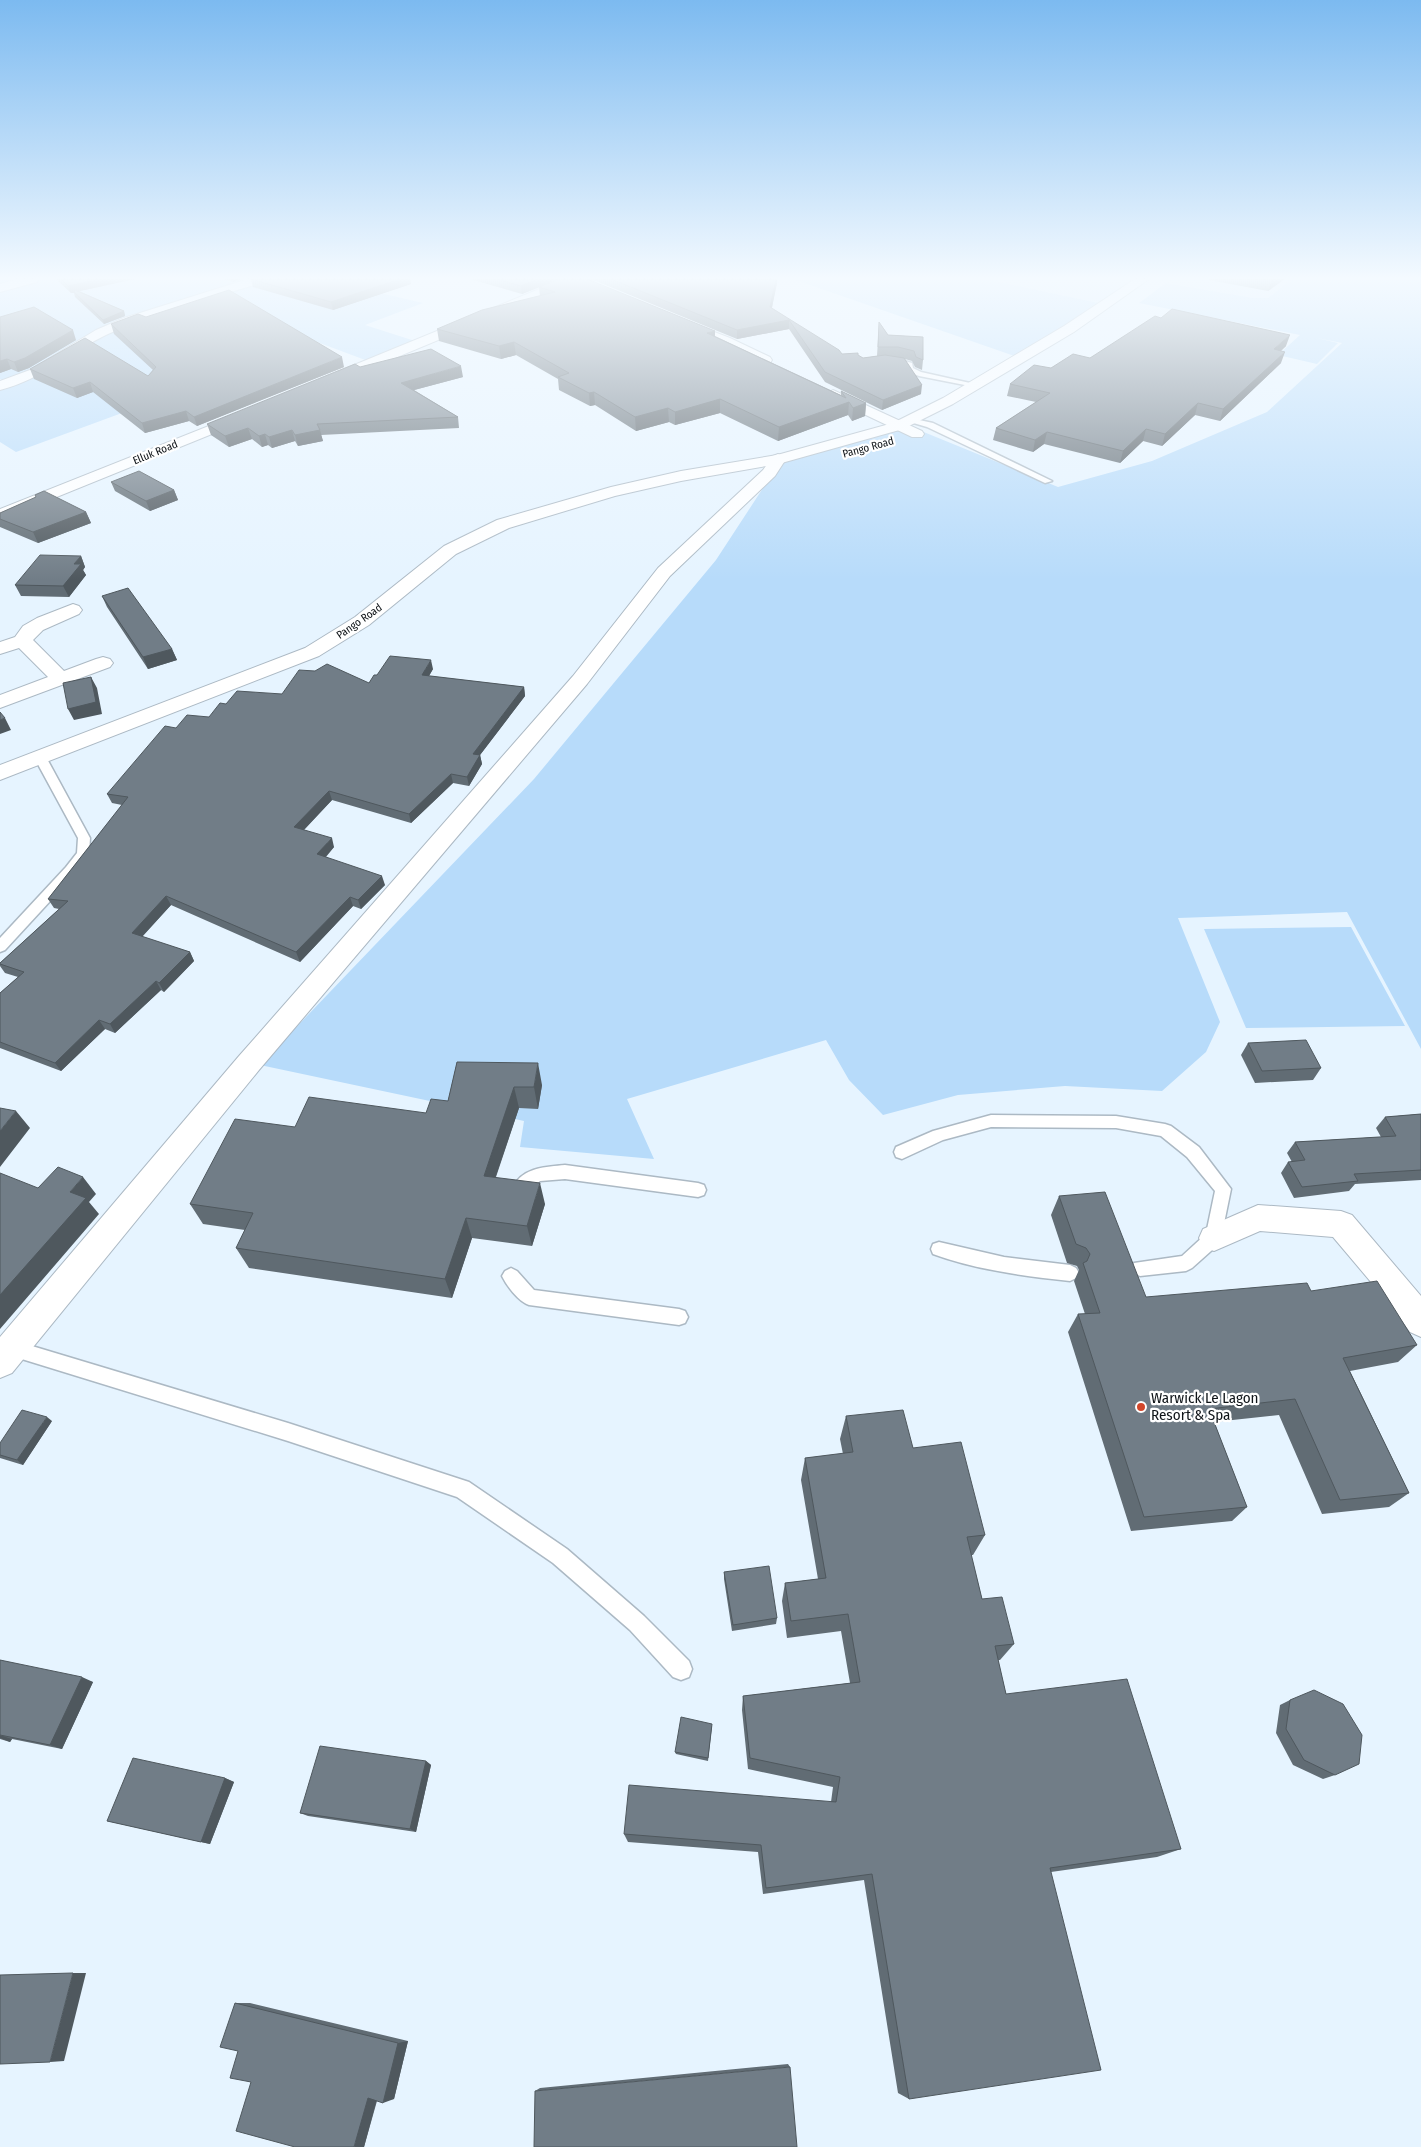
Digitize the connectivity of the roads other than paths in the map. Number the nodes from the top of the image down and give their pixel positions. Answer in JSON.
{"nodes":[{"id":1,"x":18,"y":379,"type":"edge"},
{"id":2,"x":330,"y":379,"type":"edge"},
{"id":3,"x":945,"y":379,"type":"edge"},
{"id":4,"x":985,"y":379,"type":"edge"},
{"id":5,"x":1011,"y":379,"type":"edge"},
{"id":6,"x":316,"y":385,"type":"edge"},
{"id":7,"x":975,"y":385,"type":"junction"},
{"id":8,"x":0,"y":386,"type":"edge"},
{"id":9,"x":820,"y":388,"type":"edge"},
{"id":10,"x":252,"y":412,"type":"edge"},
{"id":11,"x":913,"y":420,"type":"junction"},
{"id":12,"x":930,"y":425,"type":"junction"},
{"id":13,"x":898,"y":426,"type":"junction"},
{"id":14,"x":917,"y":434,"type":"junction"},
{"id":15,"x":774,"y":466,"type":"junction"},
{"id":16,"x":1048,"y":481,"type":"dead end"},
{"id":17,"x":0,"y":515,"type":"edge"},
{"id":18,"x":73,"y":610,"type":"dead end"},
{"id":19,"x":23,"y":641,"type":"junction"},
{"id":20,"x":0,"y":648,"type":"edge"},
{"id":21,"x":104,"y":663,"type":"dead end"},
{"id":22,"x":60,"y":679,"type":"junction"},
{"id":23,"x":0,"y":702,"type":"edge"},
{"id":24,"x":40,"y":758,"type":"junction"},
{"id":25,"x":0,"y":773,"type":"edge"},
{"id":26,"x":0,"y":948,"type":"edge"},
{"id":27,"x":902,"y":1152,"type":"dead end"},
{"id":28,"x":521,"y":1187,"type":"edge"},
{"id":29,"x":698,"y":1190,"type":"dead end"},
{"id":30,"x":1214,"y":1238,"type":"junction"},
{"id":31,"x":939,"y":1249,"type":"dead end"},
{"id":32,"x":1140,"y":1268,"type":"dead end"},
{"id":33,"x":1070,"y":1273,"type":"dead end"},
{"id":34,"x":511,"y":1276,"type":"dead end"},
{"id":35,"x":679,"y":1318,"type":"dead end"},
{"id":36,"x":1421,"y":1322,"type":"edge"},
{"id":37,"x":6,"y":1355,"type":"edge"},
{"id":38,"x":680,"y":1669,"type":"dead end"}],
"edges":[{"from":1,"to":8,"type":"street"},
{"from":2,"to":6,"type":"street"},
{"from":3,"to":7,"type":"lane"},
{"from":4,"to":7,"type":"street","name":"Pango Road"},
{"from":5,"to":12,"type":"street","name":"Pango Road"},
{"from":7,"to":11,"type":"street","name":"Pango Road"},
{"from":9,"to":13,"type":"street"},
{"from":10,"to":17,"type":"street","name":"Elluk Road"},
{"from":11,"to":12,"type":"lane"},
{"from":11,"to":13,"type":"street","name":"Pango Road"},
{"from":12,"to":14,"type":"street","name":"Pango Road"},
{"from":12,"to":16,"type":"lane"},
{"from":13,"to":14,"type":"street"},
{"from":13,"to":15,"type":"street","name":"Pango Road"},
{"from":14,"to":15,"type":"street","name":"Pango Road"},
{"from":15,"to":24,"type":"street","name":"Pango Road"},
{"from":15,"to":37,"type":"street"},
{"from":18,"to":19,"type":"street"},
{"from":19,"to":20,"type":"street"},
{"from":19,"to":22,"type":"street"},
{"from":21,"to":22,"type":"street"},
{"from":22,"to":23,"type":"street"},
{"from":24,"to":25,"type":"street","name":"Pango Road"},
{"from":24,"to":26,"type":"lane"},
{"from":27,"to":30,"type":"lane"},
{"from":28,"to":29,"type":"lane"},
{"from":30,"to":32,"type":"lane"},
{"from":30,"to":36,"type":"street"},
{"from":31,"to":33,"type":"lane"},
{"from":34,"to":35,"type":"lane"},
{"from":37,"to":38,"type":"lane"}]}
